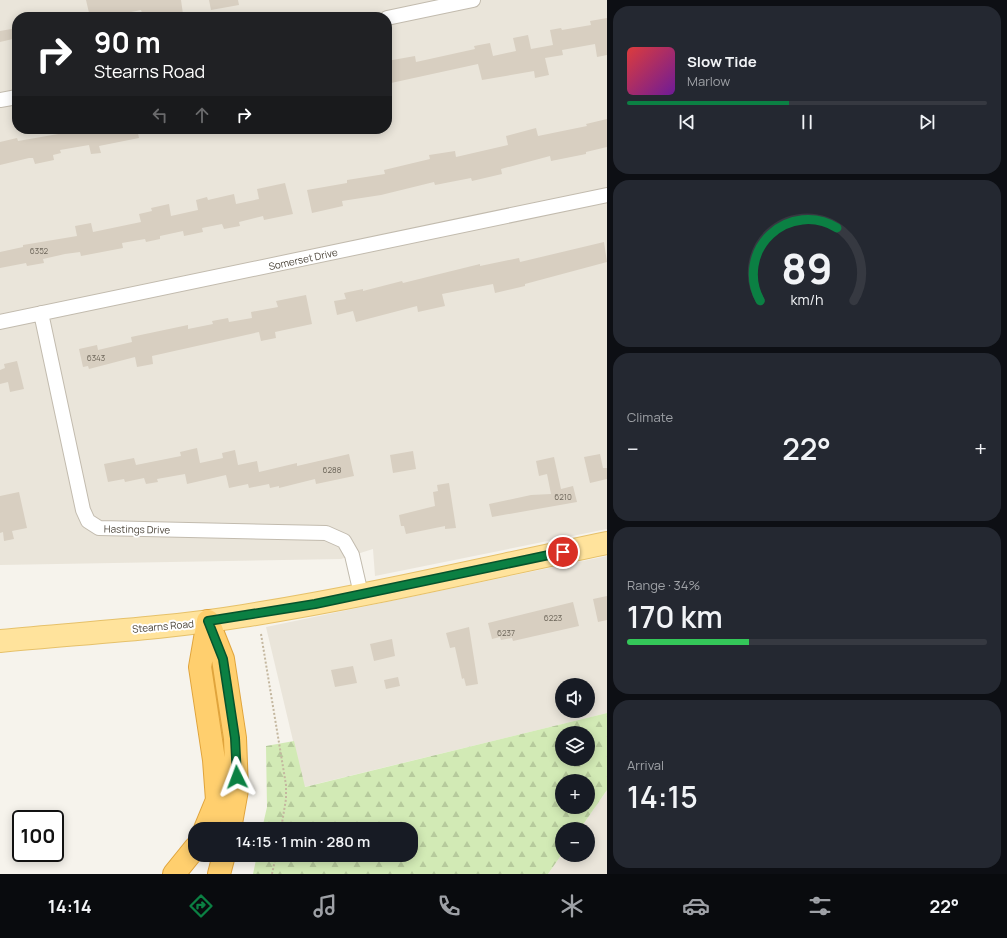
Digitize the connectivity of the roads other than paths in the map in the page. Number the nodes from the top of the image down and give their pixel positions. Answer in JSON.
{"nodes":[{"id":1,"x":473,"y":0,"type":"edge"},
{"id":2,"x":392,"y":17,"type":"edge"},
{"id":3,"x":12,"y":98,"type":"edge"},
{"id":4,"x":0,"y":100,"type":"edge"},
{"id":5,"x":607,"y":195,"type":"edge"},
{"id":6,"x":40,"y":313,"type":"junction"},
{"id":7,"x":0,"y":322,"type":"edge"},
{"id":8,"x":607,"y":542,"type":"edge"},
{"id":9,"x":361,"y":594,"type":"junction"},
{"id":10,"x":208,"y":621,"type":"junction"},
{"id":11,"x":0,"y":641,"type":"edge"},
{"id":12,"x":208,"y":822,"type":"edge"},
{"id":13,"x":231,"y":822,"type":"edge"},
{"id":14,"x":188,"y":857,"type":"edge"},
{"id":15,"x":222,"y":862,"type":"edge"},
{"id":16,"x":174,"y":874,"type":"edge"},
{"id":17,"x":219,"y":874,"type":"edge"}],
"edges":[{"from":1,"to":2,"type":"street"},
{"from":3,"to":4,"type":"street"},
{"from":5,"to":6,"type":"street","name":"Somerset Drive"},
{"from":6,"to":7,"type":"street","name":"Somerset Drive"},
{"from":6,"to":9,"type":"street","name":"Hastings Drive"},
{"from":8,"to":9,"type":"main road","name":"Stearns Road"},
{"from":9,"to":10,"type":"main road","name":"Stearns Road"},
{"from":10,"to":11,"type":"main road","name":"Stearns Road"},
{"from":10,"to":12,"type":"highway"},
{"from":10,"to":13,"type":"highway"},
{"from":14,"to":16,"type":"highway"},
{"from":15,"to":17,"type":"highway"}]}
